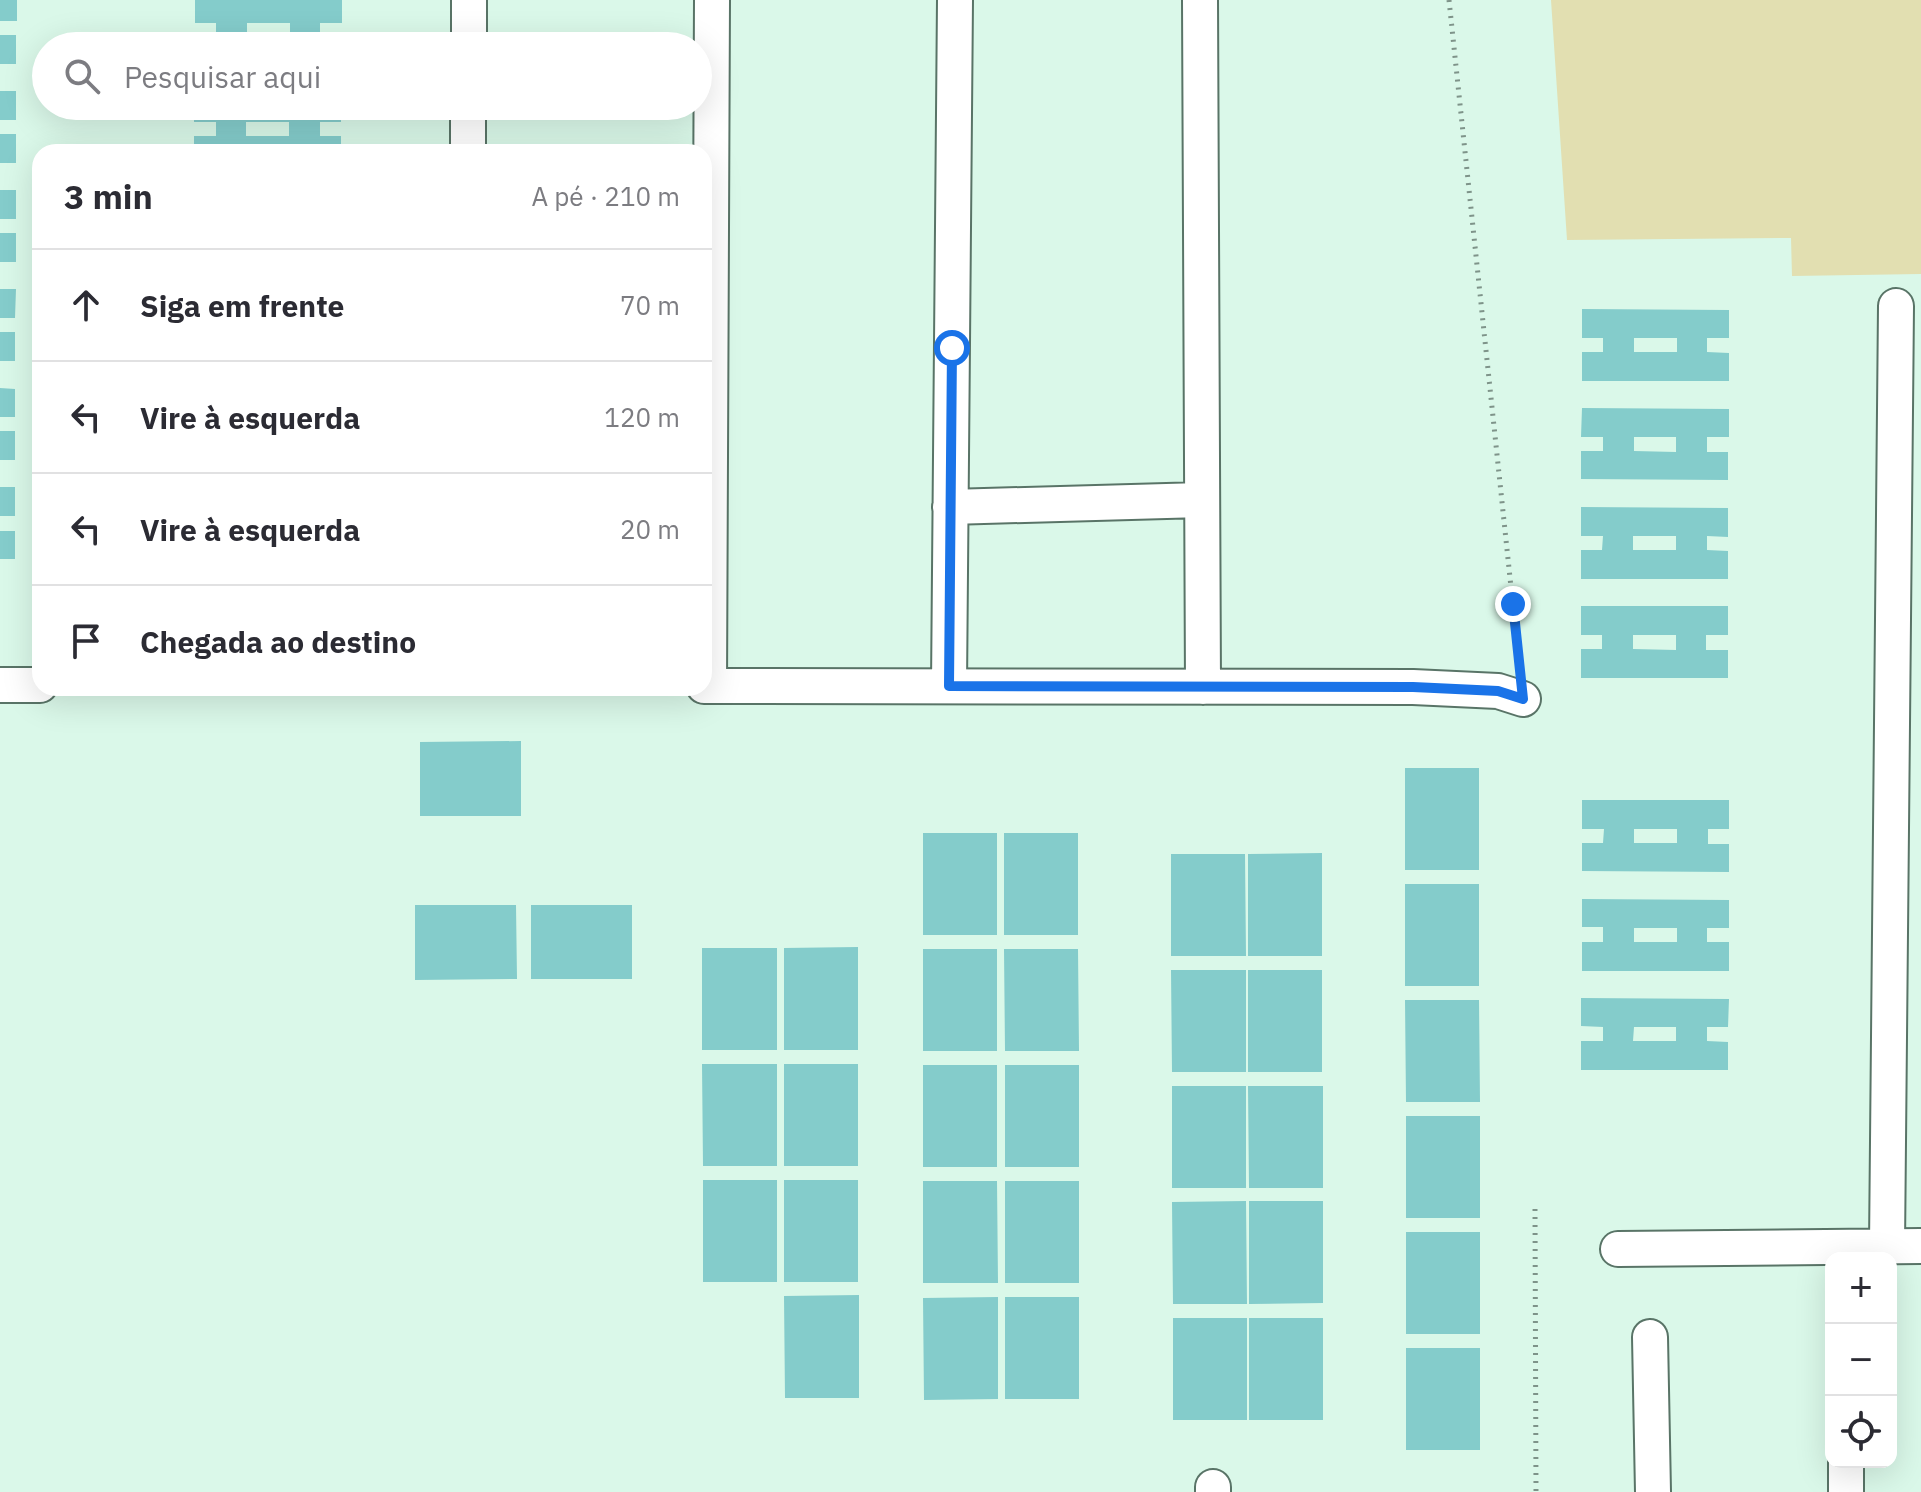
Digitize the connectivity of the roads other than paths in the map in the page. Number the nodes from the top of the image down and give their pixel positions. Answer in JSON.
{"nodes":[{"id":1,"x":469,"y":0,"type":"edge"},
{"id":2,"x":712,"y":0,"type":"edge"},
{"id":3,"x":955,"y":0,"type":"edge"},
{"id":4,"x":1200,"y":0,"type":"edge"},
{"id":5,"x":469,"y":32,"type":"edge"},
{"id":6,"x":712,"y":32,"type":"edge"},
{"id":7,"x":468,"y":120,"type":"edge"},
{"id":8,"x":711,"y":120,"type":"edge"},
{"id":9,"x":468,"y":144,"type":"edge"},
{"id":10,"x":711,"y":144,"type":"edge"},
{"id":11,"x":1896,"y":306,"type":"dead end"},
{"id":12,"x":1202,"y":500,"type":"junction"},
{"id":13,"x":950,"y":507,"type":"junction"},
{"id":14,"x":0,"y":685,"type":"edge"},
{"id":15,"x":32,"y":685,"type":"edge"},
{"id":16,"x":712,"y":686,"type":"edge"},
{"id":17,"x":949,"y":686,"type":"junction"},
{"id":18,"x":1203,"y":687,"type":"junction"},
{"id":19,"x":1523,"y":699,"type":"road end"},
{"id":20,"x":1887,"y":1246,"type":"junction"},
{"id":21,"x":1921,"y":1246,"type":"edge"},
{"id":22,"x":1618,"y":1249,"type":"dead end"},
{"id":23,"x":1650,"y":1337,"type":"dead end"},
{"id":24,"x":1846,"y":1468,"type":"edge"},
{"id":25,"x":1653,"y":1492,"type":"edge"},
{"id":26,"x":1846,"y":1492,"type":"edge"}],
"edges":[{"from":1,"to":5,"type":"street"},
{"from":2,"to":6,"type":"street"},
{"from":3,"to":13,"type":"street"},
{"from":4,"to":12,"type":"street"},
{"from":7,"to":9,"type":"street"},
{"from":8,"to":10,"type":"street"},
{"from":11,"to":20,"type":"street"},
{"from":12,"to":13,"type":"street"},
{"from":12,"to":18,"type":"street"},
{"from":13,"to":17,"type":"street"},
{"from":14,"to":15,"type":"street"},
{"from":16,"to":17,"type":"street"},
{"from":17,"to":18,"type":"street"},
{"from":18,"to":19,"type":"street"},
{"from":20,"to":21,"type":"street"},
{"from":20,"to":22,"type":"street"},
{"from":23,"to":25,"type":"street"},
{"from":24,"to":26,"type":"street"}]}
